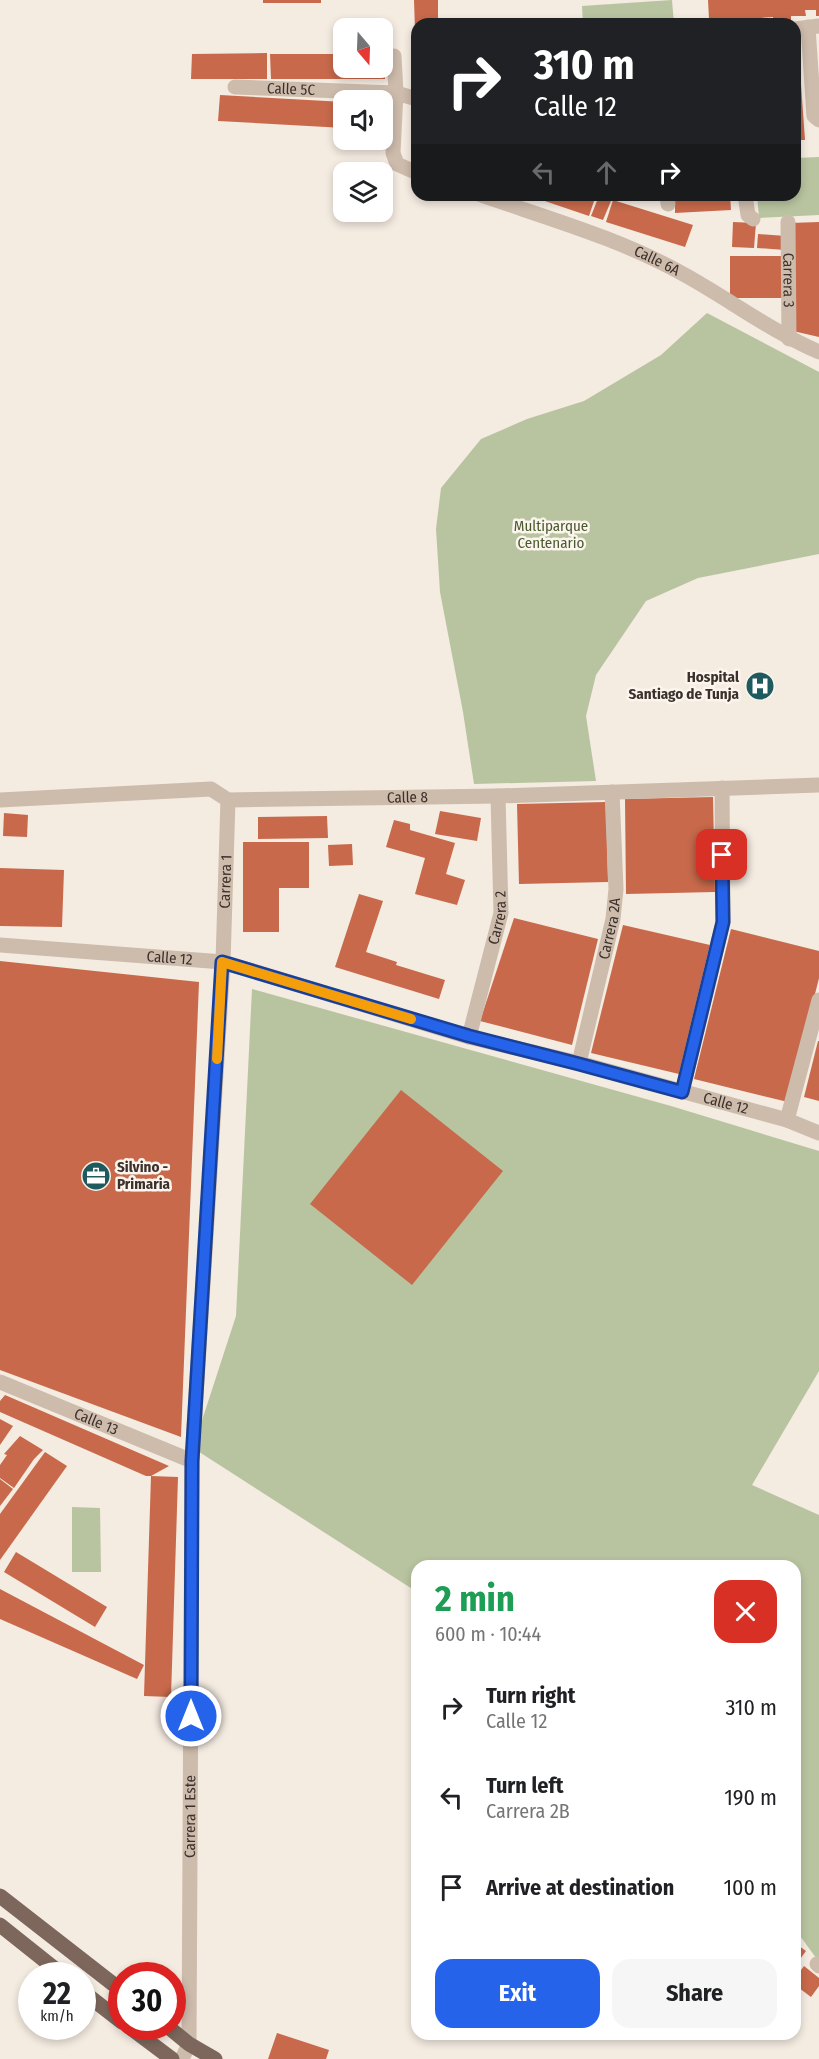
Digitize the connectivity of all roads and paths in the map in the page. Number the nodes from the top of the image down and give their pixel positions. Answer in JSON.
{"nodes":[{"id":1,"x":807,"y":27,"type":"edge"},
{"id":2,"x":394,"y":56,"type":"dead end"},
{"id":3,"x":235,"y":87,"type":"dead end"},
{"id":4,"x":396,"y":93,"type":"junction"},
{"id":5,"x":411,"y":97,"type":"edge"},
{"id":6,"x":819,"y":120,"type":"edge"},
{"id":7,"x":411,"y":171,"type":"edge"},
{"id":8,"x":498,"y":201,"type":"edge"},
{"id":9,"x":746,"y":201,"type":"edge"},
{"id":10,"x":753,"y":219,"type":"dead end"},
{"id":11,"x":788,"y":222,"type":"dead end"},
{"id":12,"x":789,"y":339,"type":"junction"},
{"id":13,"x":819,"y":352,"type":"edge"},
{"id":14,"x":819,"y":785,"type":"edge"},
{"id":15,"x":722,"y":788,"type":"junction"},
{"id":16,"x":612,"y":792,"type":"junction"},
{"id":17,"x":498,"y":796,"type":"junction"},
{"id":18,"x":0,"y":800,"type":"edge"},
{"id":19,"x":228,"y":800,"type":"junction"},
{"id":20,"x":0,"y":945,"type":"edge"},
{"id":21,"x":222,"y":962,"type":"junction"},
{"id":22,"x":819,"y":1000,"type":"edge"},
{"id":23,"x":469,"y":1036,"type":"junction"},
{"id":24,"x":579,"y":1064,"type":"junction"},
{"id":25,"x":682,"y":1092,"type":"junction"},
{"id":26,"x":787,"y":1120,"type":"junction"},
{"id":27,"x":819,"y":1133,"type":"edge"},
{"id":28,"x":0,"y":1382,"type":"edge"},
{"id":29,"x":192,"y":1461,"type":"junction"},
{"id":30,"x":0,"y":1896,"type":"edge"},
{"id":31,"x":0,"y":1925,"type":"edge"},
{"id":32,"x":46,"y":1962,"type":"edge"},
{"id":33,"x":108,"y":1980,"type":"edge"},
{"id":34,"x":96,"y":2001,"type":"edge"},
{"id":35,"x":108,"y":2011,"type":"edge"},
{"id":36,"x":147,"y":2040,"type":"edge"},
{"id":37,"x":184,"y":2040,"type":"edge"},
{"id":38,"x":189,"y":2044,"type":"junction"},
{"id":39,"x":172,"y":2059,"type":"edge"},
{"id":40,"x":182,"y":2059,"type":"edge"},
{"id":41,"x":216,"y":2059,"type":"edge"}],
"edges":[{"from":1,"to":6,"type":"street"},
{"from":2,"to":4,"type":"street"},
{"from":3,"to":4,"type":"street","name":"Calle 5C"},
{"from":4,"to":5,"type":"street","name":"Calle 5C"},
{"from":4,"to":7,"type":"street"},
{"from":8,"to":12,"type":"street","name":"Calle 6A"},
{"from":9,"to":10,"type":"street"},
{"from":11,"to":12,"type":"street","name":"Carrera 3"},
{"from":12,"to":13,"type":"street","name":"Calle 6A"},
{"from":14,"to":15,"type":"street","name":"Calle 8"},
{"from":15,"to":16,"type":"street","name":"Calle 8"},
{"from":15,"to":25,"type":"street"},
{"from":16,"to":17,"type":"street","name":"Calle 8"},
{"from":16,"to":24,"type":"street","name":"Carrera 2A"},
{"from":17,"to":19,"type":"street","name":"Calle 8"},
{"from":17,"to":23,"type":"street","name":"Carrera 2"},
{"from":18,"to":19,"type":"street","name":"Calle 8"},
{"from":19,"to":21,"type":"street","name":"Carrera 1"},
{"from":20,"to":21,"type":"street","name":"Calle 12"},
{"from":21,"to":23,"type":"street","name":"Calle 12"},
{"from":21,"to":29,"type":"street","name":"Carrera 1 Este"},
{"from":22,"to":26,"type":"street"},
{"from":23,"to":24,"type":"street","name":"Calle 12"},
{"from":24,"to":25,"type":"street","name":"Calle 12"},
{"from":25,"to":26,"type":"street","name":"Calle 12"},
{"from":26,"to":27,"type":"street","name":"Calle 12"},
{"from":28,"to":29,"type":"street","name":"Calle 13"},
{"from":29,"to":38,"type":"street","name":"Carrera 1 Este"},
{"from":30,"to":33,"type":"main road"},
{"from":31,"to":32,"type":"main road"},
{"from":34,"to":35,"type":"main road"},
{"from":36,"to":39,"type":"main road"},
{"from":37,"to":38,"type":"main road"},
{"from":38,"to":40,"type":"street","name":"Carrera 1 Este"},
{"from":38,"to":41,"type":"main road"}]}
